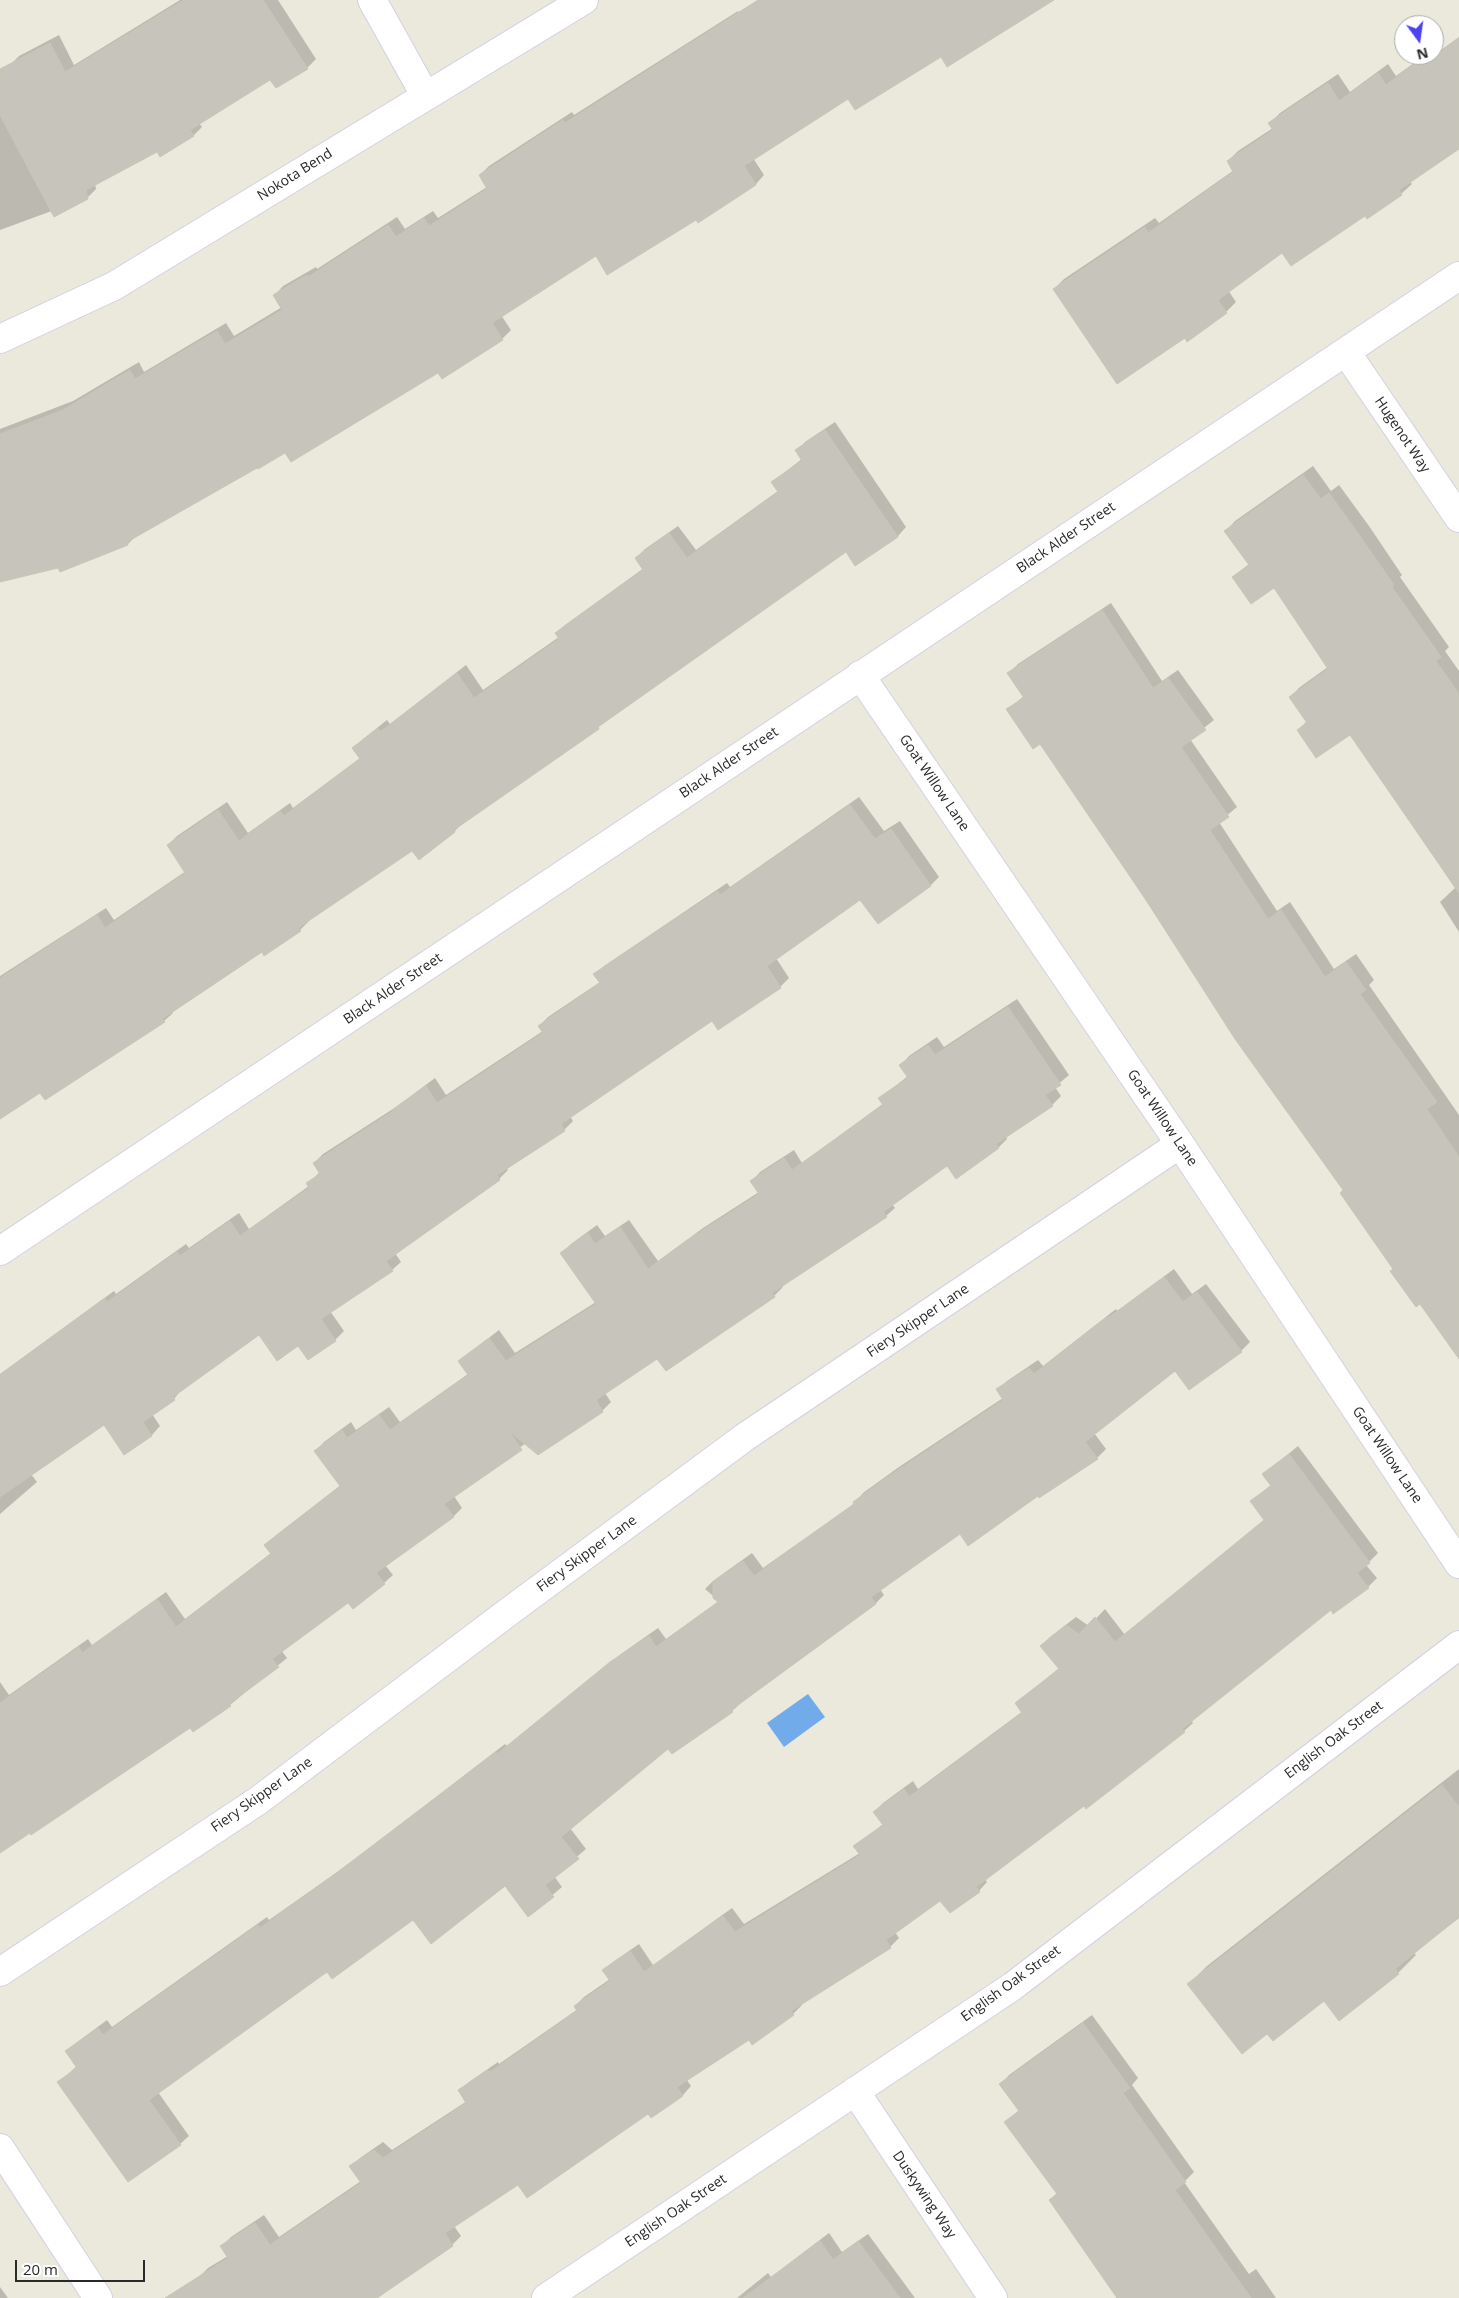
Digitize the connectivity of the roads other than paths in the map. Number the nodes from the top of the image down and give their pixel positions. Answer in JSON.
{"nodes":[{"id":1,"x":372,"y":0,"type":"edge"},
{"id":2,"x":584,"y":0,"type":"edge"},
{"id":3,"x":425,"y":95,"type":"junction"},
{"id":4,"x":1459,"y":276,"type":"edge"},
{"id":5,"x":0,"y":339,"type":"edge"},
{"id":6,"x":1346,"y":352,"type":"junction"},
{"id":7,"x":1459,"y":518,"type":"edge"},
{"id":8,"x":860,"y":675,"type":"junction"},
{"id":9,"x":1180,"y":1144,"type":"junction"},
{"id":10,"x":0,"y":1251,"type":"edge"},
{"id":11,"x":1459,"y":1564,"type":"edge"},
{"id":12,"x":1459,"y":1645,"type":"edge"},
{"id":13,"x":0,"y":1972,"type":"edge"},
{"id":14,"x":855,"y":2092,"type":"junction"},
{"id":15,"x":0,"y":2148,"type":"edge"},
{"id":16,"x":98,"y":2298,"type":"edge"},
{"id":17,"x":546,"y":2298,"type":"edge"},
{"id":18,"x":993,"y":2298,"type":"edge"}],
"edges":[{"from":1,"to":3,"type":"street"},
{"from":2,"to":3,"type":"street","name":"Nokota Bend"},
{"from":3,"to":5,"type":"street","name":"Nokota Bend"},
{"from":4,"to":6,"type":"street","name":"Black Alder Street"},
{"from":6,"to":7,"type":"street","name":"Hugenot Way"},
{"from":6,"to":8,"type":"street","name":"Black Alder Street"},
{"from":8,"to":9,"type":"street","name":"Goat Willow Lane"},
{"from":8,"to":10,"type":"street","name":"Black Alder Street"},
{"from":9,"to":11,"type":"street","name":"Goat Willow Lane"},
{"from":9,"to":13,"type":"street","name":"Fiery Skipper Lane"},
{"from":12,"to":14,"type":"street","name":"English Oak Street"},
{"from":14,"to":17,"type":"street","name":"English Oak Street"},
{"from":14,"to":18,"type":"street","name":"Duskywing Way"},
{"from":15,"to":16,"type":"street"}]}
